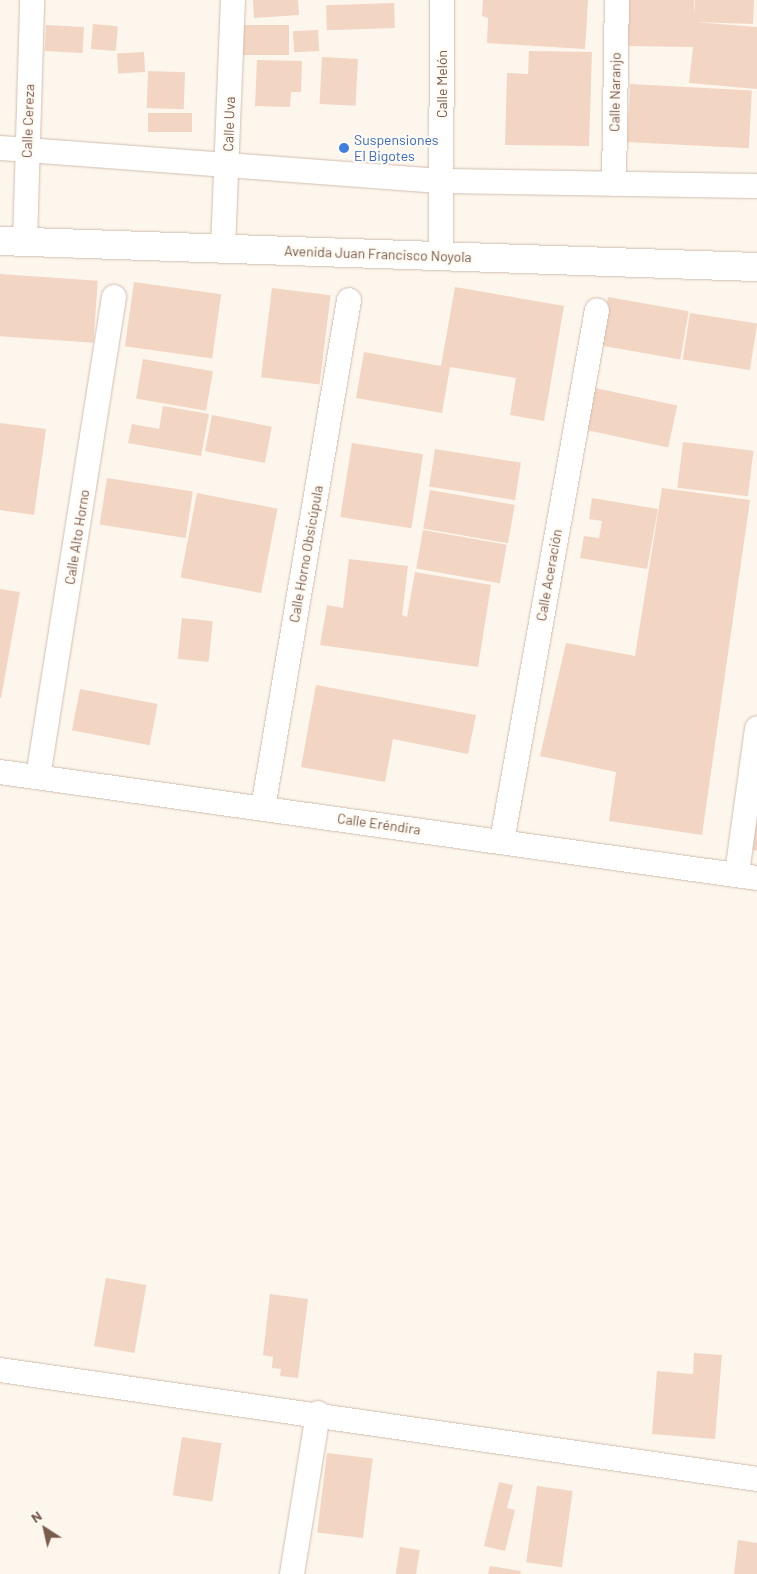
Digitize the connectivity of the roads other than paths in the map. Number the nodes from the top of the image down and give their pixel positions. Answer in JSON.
{"nodes":[{"id":1,"x":32,"y":0,"type":"edge"},
{"id":2,"x":233,"y":0,"type":"edge"},
{"id":3,"x":442,"y":0,"type":"edge"},
{"id":4,"x":616,"y":0,"type":"edge"},
{"id":5,"x":0,"y":148,"type":"edge"},
{"id":6,"x":26,"y":149,"type":"junction"},
{"id":7,"x":228,"y":164,"type":"junction"},
{"id":8,"x":441,"y":181,"type":"junction"},
{"id":9,"x":614,"y":184,"type":"junction"},
{"id":10,"x":757,"y":186,"type":"edge"},
{"id":11,"x":12,"y":241,"type":"edge"},
{"id":12,"x":223,"y":248,"type":"junction"},
{"id":13,"x":441,"y":257,"type":"junction"},
{"id":14,"x":757,"y":268,"type":"edge"},
{"id":15,"x":114,"y":297,"type":"dead end"},
{"id":16,"x":349,"y":300,"type":"dead end"},
{"id":17,"x":596,"y":310,"type":"dead end"},
{"id":18,"x":757,"y":728,"type":"edge"},
{"id":19,"x":0,"y":772,"type":"edge"},
{"id":20,"x":38,"y":778,"type":"junction"},
{"id":21,"x":263,"y":808,"type":"junction"},
{"id":22,"x":502,"y":841,"type":"junction"},
{"id":23,"x":747,"y":876,"type":"edge"},
{"id":24,"x":0,"y":1370,"type":"edge"},
{"id":25,"x":318,"y":1413,"type":"junction"},
{"id":26,"x":757,"y":1480,"type":"edge"},
{"id":27,"x":292,"y":1574,"type":"edge"}],
"edges":[{"from":1,"to":6,"type":"street","name":"Calle Cereza"},
{"from":2,"to":7,"type":"street","name":"Calle Uva"},
{"from":3,"to":8,"type":"street","name":"Calle Melón"},
{"from":4,"to":9,"type":"street","name":"Calle Naranjo"},
{"from":5,"to":6,"type":"street"},
{"from":6,"to":7,"type":"street"},
{"from":6,"to":11,"type":"street","name":"Calle Cereza"},
{"from":7,"to":8,"type":"street"},
{"from":7,"to":12,"type":"street","name":"Calle Uva"},
{"from":8,"to":9,"type":"street"},
{"from":8,"to":13,"type":"street","name":"Calle Melón"},
{"from":9,"to":10,"type":"street"},
{"from":11,"to":12,"type":"street","name":"Avenida Juan Francisco Noyola"},
{"from":12,"to":13,"type":"street","name":"Avenida Juan Francisco Noyola"},
{"from":13,"to":14,"type":"street","name":"Avenida Juan Francisco Noyola"},
{"from":15,"to":20,"type":"street","name":"Calle Alto Horno"},
{"from":16,"to":21,"type":"street","name":"Calle Horno Obsicúpula"},
{"from":17,"to":22,"type":"street","name":"Calle Aceración"},
{"from":18,"to":23,"type":"street"},
{"from":19,"to":20,"type":"street","name":"Calle Eréndira"},
{"from":20,"to":21,"type":"street","name":"Calle Eréndira"},
{"from":21,"to":22,"type":"street","name":"Calle Eréndira"},
{"from":22,"to":23,"type":"street","name":"Calle Eréndira"},
{"from":24,"to":25,"type":"street"},
{"from":25,"to":26,"type":"street"},
{"from":25,"to":27,"type":"street"}]}
